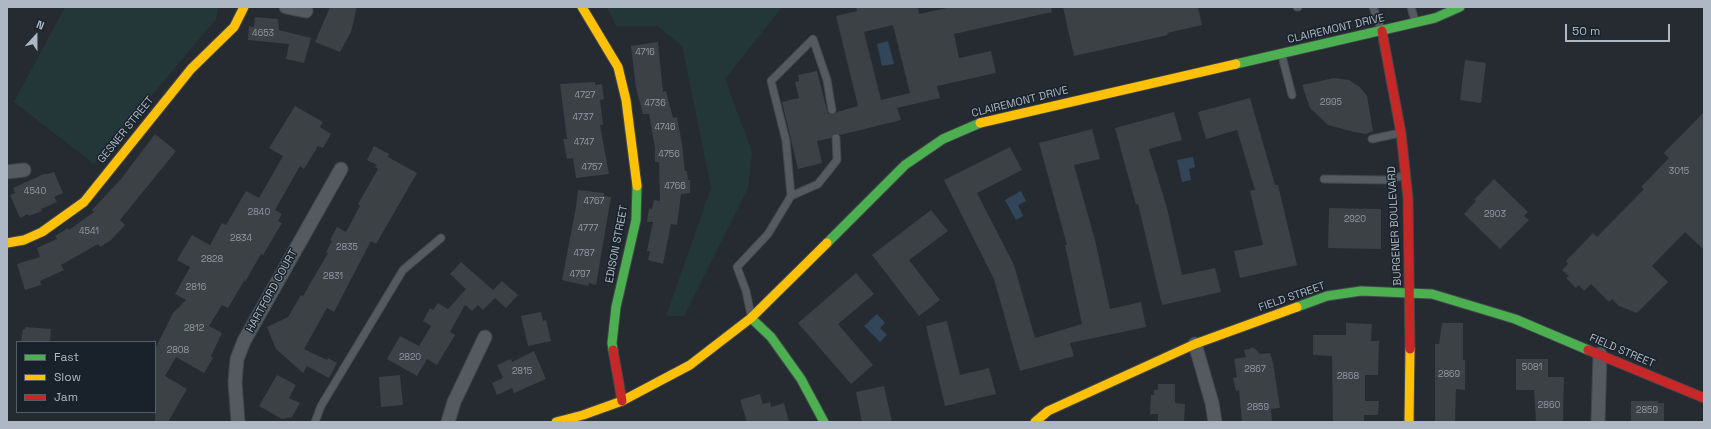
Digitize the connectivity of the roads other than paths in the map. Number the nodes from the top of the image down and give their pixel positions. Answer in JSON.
{"nodes":[{"id":1,"x":244,"y":7,"type":"edge"},
{"id":2,"x":286,"y":7,"type":"edge"},
{"id":3,"x":582,"y":7,"type":"edge"},
{"id":4,"x":1373,"y":7,"type":"edge"},
{"id":5,"x":1412,"y":7,"type":"edge"},
{"id":6,"x":1460,"y":7,"type":"edge"},
{"id":7,"x":306,"y":11,"type":"dead end"},
{"id":8,"x":1415,"y":23,"type":"junction"},
{"id":9,"x":1382,"y":31,"type":"junction"},
{"id":10,"x":1282,"y":54,"type":"junction"},
{"id":11,"x":1292,"y":95,"type":"dead end"},
{"id":12,"x":832,"y":110,"type":"dead end"},
{"id":13,"x":1401,"y":133,"type":"junction"},
{"id":14,"x":836,"y":138,"type":"dead end"},
{"id":15,"x":1372,"y":139,"type":"dead end"},
{"id":16,"x":341,"y":169,"type":"dead end"},
{"id":17,"x":24,"y":170,"type":"dead end"},
{"id":18,"x":7,"y":172,"type":"edge"},
{"id":19,"x":1405,"y":175,"type":"junction"},
{"id":20,"x":1324,"y":179,"type":"dead end"},
{"id":21,"x":791,"y":196,"type":"junction"},
{"id":22,"x":441,"y":238,"type":"dead end"},
{"id":23,"x":7,"y":243,"type":"edge"},
{"id":24,"x":1410,"y":293,"type":"junction"},
{"id":25,"x":751,"y":318,"type":"junction"},
{"id":26,"x":485,"y":337,"type":"dead end"},
{"id":27,"x":1195,"y":344,"type":"junction"},
{"id":28,"x":1600,"y":354,"type":"junction"},
{"id":29,"x":1704,"y":398,"type":"edge"},
{"id":30,"x":622,"y":401,"type":"junction"},
{"id":31,"x":238,"y":422,"type":"edge"},
{"id":32,"x":315,"y":422,"type":"edge"},
{"id":33,"x":448,"y":422,"type":"edge"},
{"id":34,"x":556,"y":422,"type":"edge"},
{"id":35,"x":824,"y":422,"type":"edge"},
{"id":36,"x":1035,"y":422,"type":"edge"},
{"id":37,"x":1215,"y":422,"type":"edge"},
{"id":38,"x":1408,"y":422,"type":"edge"},
{"id":39,"x":1598,"y":422,"type":"edge"}],
"edges":[{"from":1,"to":23,"type":"main road","name":"GESNER STREET"},
{"from":2,"to":7,"type":"street"},
{"from":3,"to":30,"type":"main road","name":"EDISON STREET"},
{"from":4,"to":9,"type":"lane"},
{"from":5,"to":8,"type":"lane"},
{"from":6,"to":8,"type":"main road","name":"CLAIREMONT DRIVE"},
{"from":8,"to":9,"type":"main road","name":"CLAIREMONT DRIVE"},
{"from":9,"to":10,"type":"main road","name":"CLAIREMONT DRIVE"},
{"from":9,"to":13,"type":"main road","name":"BURGENER BOULEVARD"},
{"from":10,"to":11,"type":"lane"},
{"from":10,"to":25,"type":"main road","name":"CLAIREMONT DRIVE"},
{"from":12,"to":21,"type":"lane"},
{"from":13,"to":15,"type":"lane"},
{"from":13,"to":19,"type":"main road","name":"BURGENER BOULEVARD"},
{"from":14,"to":21,"type":"lane"},
{"from":16,"to":31,"type":"street","name":"HARTFORD COURT"},
{"from":17,"to":18,"type":"street"},
{"from":19,"to":20,"type":"lane"},
{"from":19,"to":24,"type":"main road","name":"BURGENER BOULEVARD"},
{"from":21,"to":25,"type":"lane"},
{"from":22,"to":32,"type":"lane"},
{"from":24,"to":27,"type":"main road","name":"FIELD STREET"},
{"from":24,"to":28,"type":"main road","name":"FIELD STREET"},
{"from":24,"to":38,"type":"main road","name":"BURGENER BOULEVARD"},
{"from":25,"to":30,"type":"main road","name":"CLAIREMONT DRIVE"},
{"from":25,"to":35,"type":"main road"},
{"from":26,"to":33,"type":"street"},
{"from":27,"to":36,"type":"main road","name":"FIELD STREET"},
{"from":27,"to":37,"type":"street"},
{"from":28,"to":29,"type":"main road","name":"FIELD STREET"},
{"from":28,"to":39,"type":"street"},
{"from":30,"to":34,"type":"main road","name":"CLAIREMONT DRIVE"}]}
